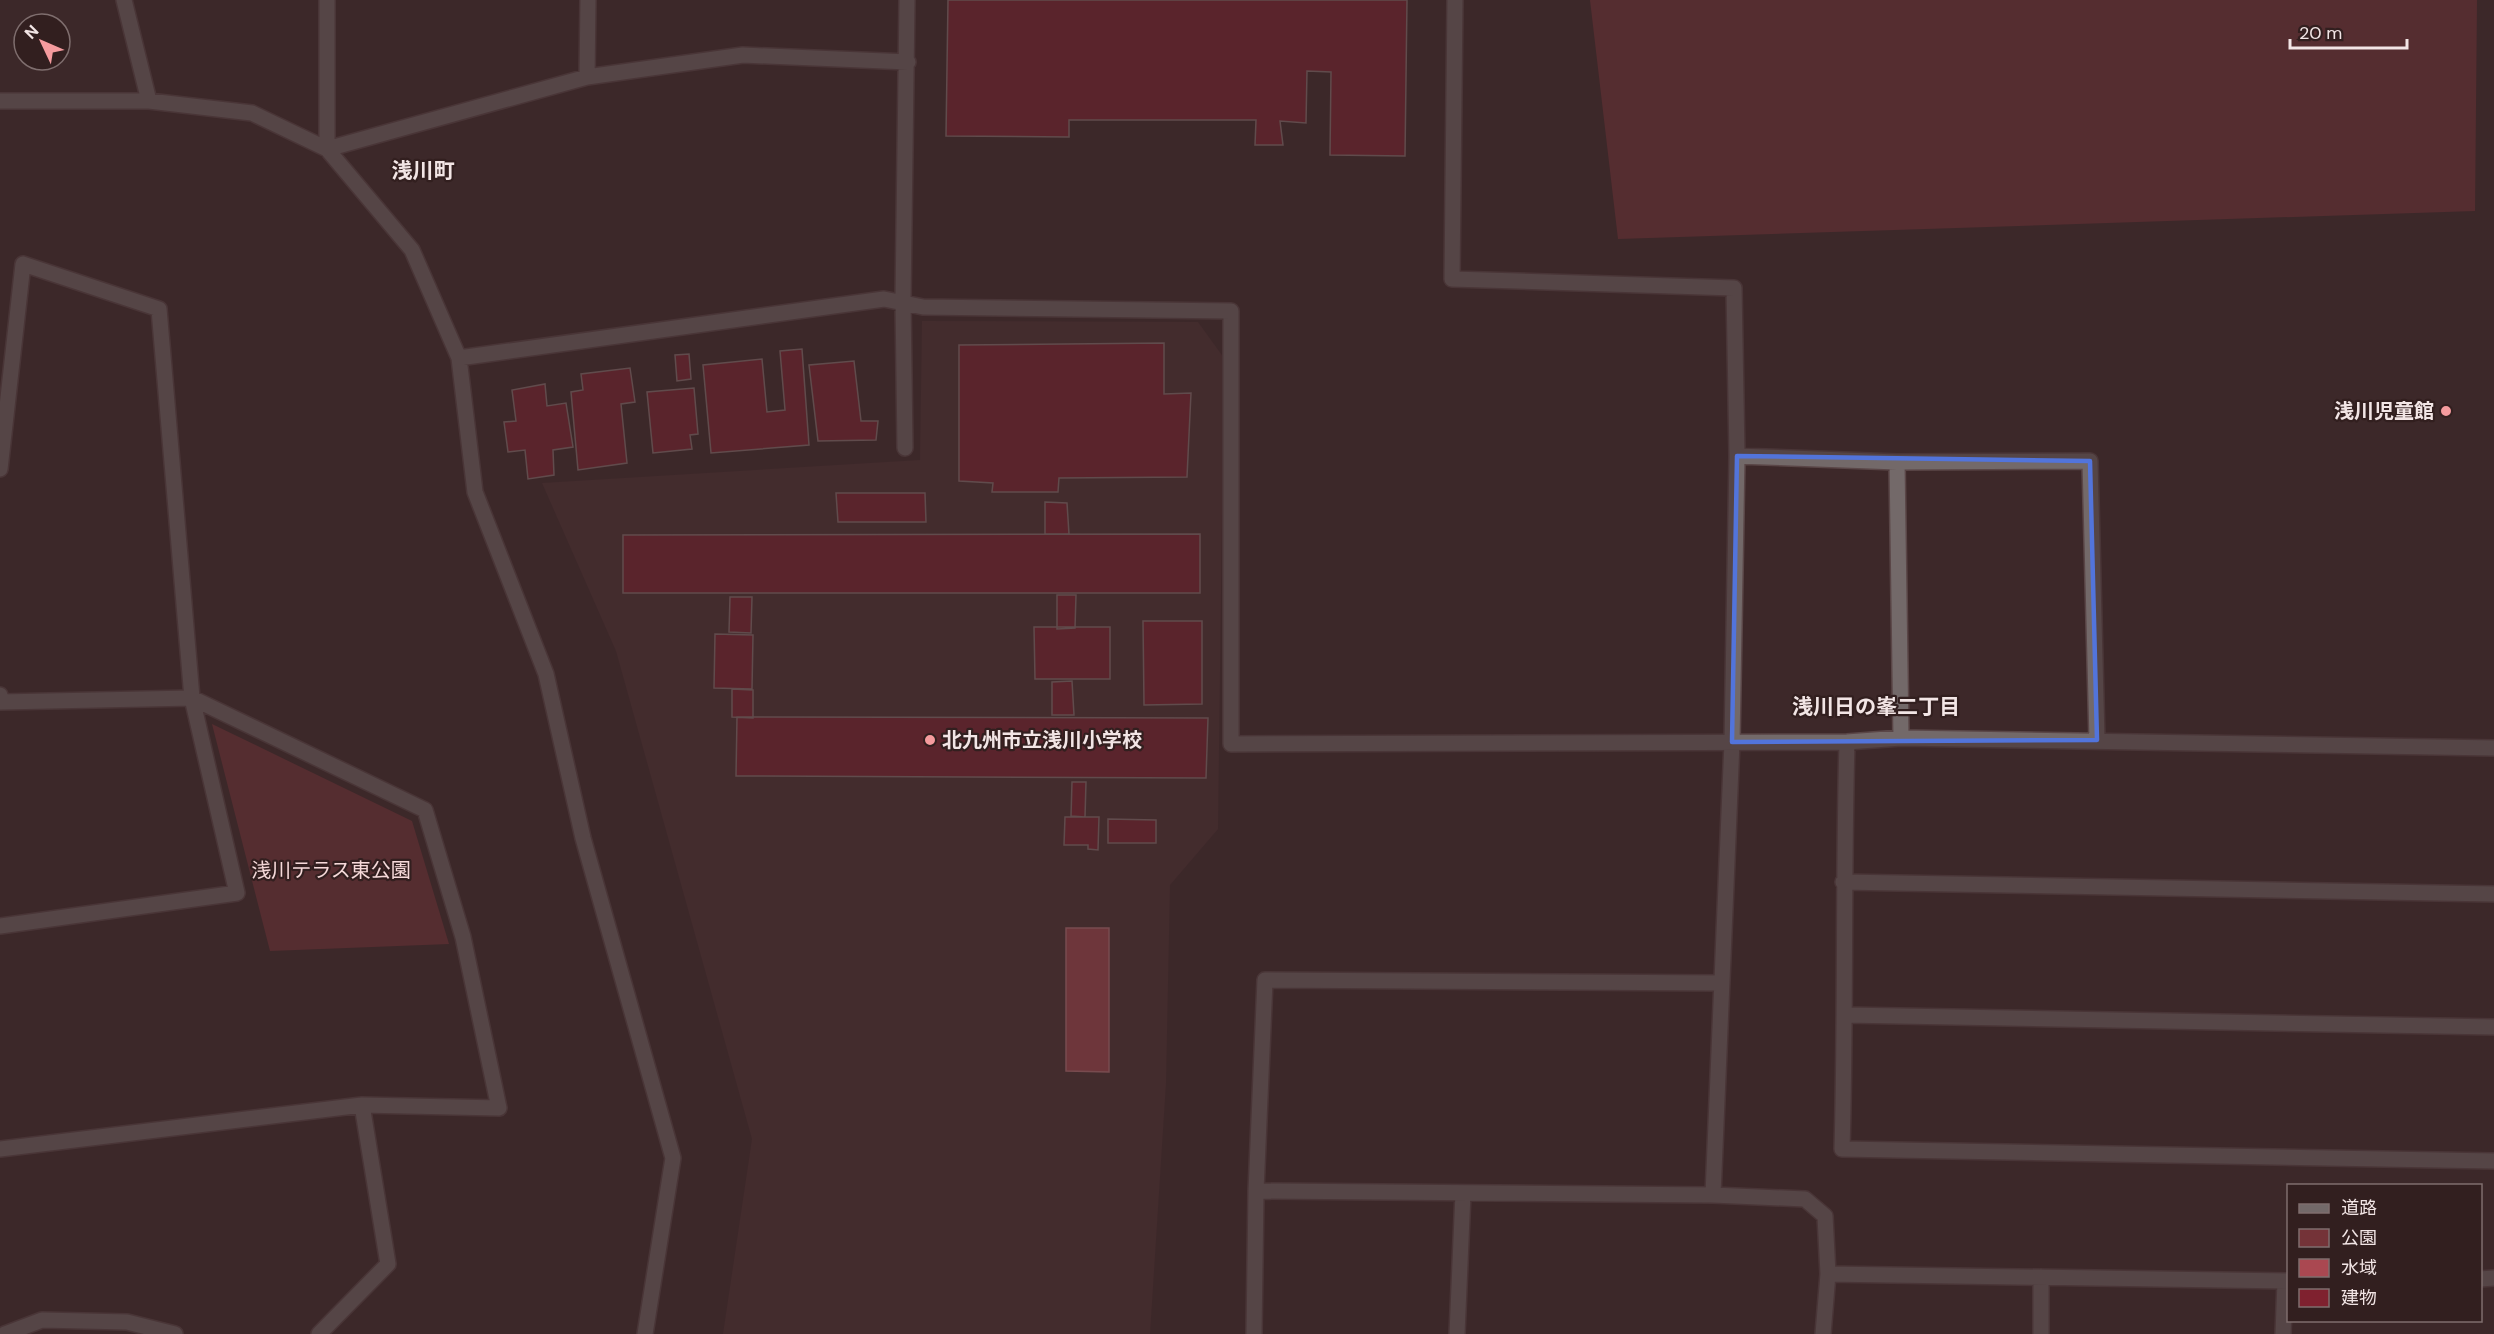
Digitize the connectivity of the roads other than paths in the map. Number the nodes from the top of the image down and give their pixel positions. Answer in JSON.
{"nodes":[{"id":1,"x":124,"y":0,"type":"edge"},
{"id":2,"x":327,"y":0,"type":"edge"},
{"id":3,"x":588,"y":0,"type":"edge"},
{"id":4,"x":907,"y":0,"type":"edge"},
{"id":5,"x":1455,"y":0,"type":"edge"},
{"id":6,"x":908,"y":62,"type":"junction"},
{"id":7,"x":587,"y":77,"type":"junction"},
{"id":8,"x":0,"y":101,"type":"edge"},
{"id":9,"x":149,"y":101,"type":"junction"},
{"id":10,"x":327,"y":149,"type":"junction"},
{"id":11,"x":903,"y":301,"type":"junction"},
{"id":12,"x":459,"y":358,"type":"junction"},
{"id":13,"x":905,"y":448,"type":"dead end"},
{"id":14,"x":1737,"y":456,"type":"junction"},
{"id":15,"x":1897,"y":462,"type":"junction"},
{"id":16,"x":0,"y":469,"type":"edge"},
{"id":17,"x":0,"y":695,"type":"edge"},
{"id":18,"x":192,"y":698,"type":"junction"},
{"id":19,"x":1901,"y":738,"type":"junction"},
{"id":20,"x":2097,"y":740,"type":"junction"},
{"id":21,"x":1732,"y":742,"type":"junction"},
{"id":22,"x":1847,"y":742,"type":"junction"},
{"id":23,"x":2494,"y":748,"type":"edge"},
{"id":24,"x":1843,"y":882,"type":"junction"},
{"id":25,"x":2494,"y":894,"type":"edge"},
{"id":26,"x":0,"y":926,"type":"edge"},
{"id":27,"x":1722,"y":984,"type":"junction"},
{"id":28,"x":1846,"y":1015,"type":"junction"},
{"id":29,"x":2494,"y":1027,"type":"edge"},
{"id":30,"x":362,"y":1105,"type":"junction"},
{"id":31,"x":0,"y":1149,"type":"edge"},
{"id":32,"x":2494,"y":1161,"type":"edge"},
{"id":33,"x":1256,"y":1191,"type":"junction"},
{"id":34,"x":1462,"y":1193,"type":"junction"},
{"id":35,"x":1713,"y":1194,"type":"junction"},
{"id":36,"x":1828,"y":1274,"type":"junction"},
{"id":37,"x":2041,"y":1277,"type":"junction"},
{"id":38,"x":2287,"y":1281,"type":"edge"},
{"id":39,"x":5,"y":1334,"type":"edge"},
{"id":40,"x":175,"y":1334,"type":"edge"},
{"id":41,"x":319,"y":1334,"type":"edge"},
{"id":42,"x":645,"y":1334,"type":"edge"},
{"id":43,"x":1254,"y":1334,"type":"edge"},
{"id":44,"x":1457,"y":1334,"type":"edge"},
{"id":45,"x":1823,"y":1334,"type":"edge"},
{"id":46,"x":2041,"y":1334,"type":"edge"},
{"id":47,"x":2283,"y":1334,"type":"edge"}],
"edges":[{"from":1,"to":9,"type":"street"},
{"from":2,"to":10,"type":"street"},
{"from":3,"to":7,"type":"street"},
{"from":4,"to":6,"type":"street"},
{"from":5,"to":14,"type":"street"},
{"from":6,"to":7,"type":"street"},
{"from":6,"to":11,"type":"street"},
{"from":7,"to":10,"type":"street"},
{"from":8,"to":9,"type":"street"},
{"from":9,"to":10,"type":"street"},
{"from":10,"to":12,"type":"street"},
{"from":11,"to":12,"type":"street"},
{"from":11,"to":13,"type":"street"},
{"from":11,"to":21,"type":"street"},
{"from":12,"to":42,"type":"street"},
{"from":14,"to":15,"type":"street"},
{"from":14,"to":21,"type":"street"},
{"from":15,"to":19,"type":"street"},
{"from":15,"to":20,"type":"street"},
{"from":16,"to":18,"type":"street"},
{"from":17,"to":18,"type":"street"},
{"from":18,"to":26,"type":"street"},
{"from":18,"to":30,"type":"street"},
{"from":19,"to":20,"type":"street"},
{"from":19,"to":22,"type":"street"},
{"from":20,"to":23,"type":"street"},
{"from":21,"to":22,"type":"street"},
{"from":21,"to":27,"type":"street"},
{"from":22,"to":24,"type":"street"},
{"from":24,"to":25,"type":"street"},
{"from":24,"to":28,"type":"street"},
{"from":27,"to":33,"type":"street"},
{"from":27,"to":35,"type":"street"},
{"from":28,"to":29,"type":"street"},
{"from":28,"to":32,"type":"street"},
{"from":30,"to":31,"type":"street"},
{"from":30,"to":41,"type":"street"},
{"from":33,"to":34,"type":"street"},
{"from":33,"to":43,"type":"street"},
{"from":34,"to":35,"type":"street"},
{"from":34,"to":44,"type":"street"},
{"from":35,"to":36,"type":"street"},
{"from":36,"to":37,"type":"street"},
{"from":36,"to":45,"type":"street"},
{"from":37,"to":38,"type":"street"},
{"from":37,"to":46,"type":"street"},
{"from":38,"to":47,"type":"street"},
{"from":39,"to":40,"type":"street"}]}
